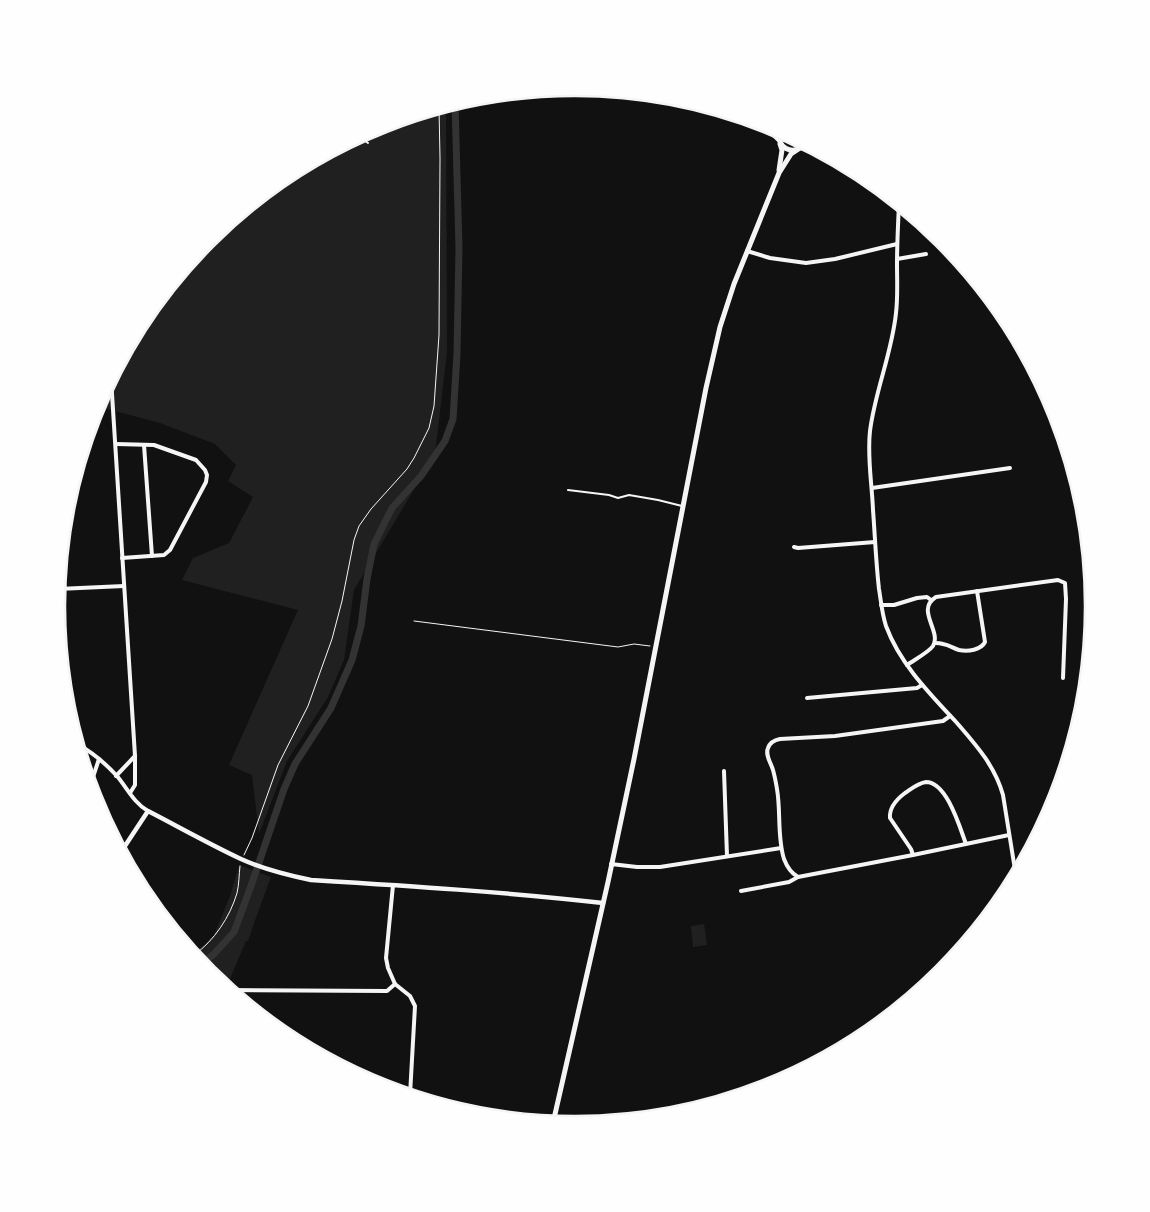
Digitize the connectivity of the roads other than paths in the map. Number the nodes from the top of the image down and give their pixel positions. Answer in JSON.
{"nodes":[{"id":1,"x":776,"y":138,"type":"edge"},
{"id":2,"x":779,"y":141,"type":"junction"},
{"id":3,"x":798,"y":148,"type":"edge"},
{"id":4,"x":799,"y":148,"type":"edge"},
{"id":5,"x":778,"y":173,"type":"junction"},
{"id":6,"x":898,"y":212,"type":"edge"},
{"id":7,"x":897,"y":244,"type":"junction"},
{"id":8,"x":747,"y":251,"type":"junction"},
{"id":9,"x":926,"y":254,"type":"dead end"},
{"id":10,"x":897,"y":259,"type":"junction"},
{"id":11,"x":113,"y":391,"type":"edge"},
{"id":12,"x":116,"y":444,"type":"junction"},
{"id":13,"x":144,"y":445,"type":"junction"},
{"id":14,"x":1010,"y":468,"type":"dead end"},
{"id":15,"x":872,"y":488,"type":"junction"},
{"id":16,"x":568,"y":490,"type":"dead end"},
{"id":17,"x":683,"y":506,"type":"junction"},
{"id":18,"x":875,"y":542,"type":"junction"},
{"id":19,"x":794,"y":547,"type":"dead end"},
{"id":20,"x":152,"y":556,"type":"junction"},
{"id":21,"x":122,"y":558,"type":"junction"},
{"id":22,"x":124,"y":586,"type":"junction"},
{"id":23,"x":65,"y":590,"type":"edge"},
{"id":24,"x":977,"y":591,"type":"junction"},
{"id":25,"x":931,"y":600,"type":"junction"},
{"id":26,"x":881,"y":605,"type":"junction"},
{"id":27,"x":935,"y":643,"type":"junction"},
{"id":28,"x":907,"y":665,"type":"junction"},
{"id":29,"x":1063,"y":678,"type":"dead end"},
{"id":30,"x":922,"y":685,"type":"junction"},
{"id":31,"x":807,"y":698,"type":"dead end"},
{"id":32,"x":950,"y":716,"type":"junction"},
{"id":33,"x":86,"y":750,"type":"edge"},
{"id":34,"x":134,"y":756,"type":"junction"},
{"id":35,"x":99,"y":759,"type":"junction"},
{"id":36,"x":724,"y":772,"type":"dead end"},
{"id":37,"x":94,"y":775,"type":"edge"},
{"id":38,"x":116,"y":776,"type":"junction"},
{"id":39,"x":130,"y":793,"type":"junction"},
{"id":40,"x":148,"y":811,"type":"junction"},
{"id":41,"x":1009,"y":835,"type":"junction"},
{"id":42,"x":966,"y":844,"type":"junction"},
{"id":43,"x":125,"y":846,"type":"edge"},
{"id":44,"x":781,"y":848,"type":"junction"},
{"id":45,"x":913,"y":855,"type":"junction"},
{"id":46,"x":727,"y":856,"type":"junction"},
{"id":47,"x":611,"y":864,"type":"junction"},
{"id":48,"x":1014,"y":865,"type":"edge"},
{"id":49,"x":798,"y":877,"type":"junction"},
{"id":50,"x":392,"y":885,"type":"junction"},
{"id":51,"x":742,"y":891,"type":"dead end"},
{"id":52,"x":603,"y":903,"type":"junction"},
{"id":53,"x":395,"y":984,"type":"junction"},
{"id":54,"x":240,"y":990,"type":"edge"},
{"id":55,"x":410,"y":1089,"type":"edge"},
{"id":56,"x":555,"y":1115,"type":"edge"}],
"edges":[{"from":1,"to":2,"type":"main road"},
{"from":2,"to":3,"type":"main road"},
{"from":2,"to":5,"type":"main road"},
{"from":4,"to":5,"type":"main road"},
{"from":5,"to":8,"type":"main road"},
{"from":6,"to":7,"type":"street"},
{"from":7,"to":8,"type":"street"},
{"from":7,"to":10,"type":"street"},
{"from":8,"to":17,"type":"main road"},
{"from":9,"to":10,"type":"street"},
{"from":10,"to":15,"type":"street"},
{"from":11,"to":12,"type":"street"},
{"from":12,"to":13,"type":"street"},
{"from":12,"to":21,"type":"street"},
{"from":13,"to":20,"type":"street"},
{"from":13,"to":20,"type":"street"},
{"from":14,"to":15,"type":"street"},
{"from":15,"to":18,"type":"street"},
{"from":16,"to":17,"type":"lane"},
{"from":17,"to":47,"type":"main road"},
{"from":18,"to":19,"type":"street"},
{"from":18,"to":26,"type":"street"},
{"from":20,"to":21,"type":"street"},
{"from":21,"to":22,"type":"street"},
{"from":22,"to":23,"type":"street"},
{"from":22,"to":34,"type":"street"},
{"from":24,"to":25,"type":"street"},
{"from":24,"to":27,"type":"street"},
{"from":24,"to":29,"type":"street"},
{"from":25,"to":26,"type":"street"},
{"from":25,"to":27,"type":"street"},
{"from":26,"to":28,"type":"street"},
{"from":27,"to":28,"type":"street"},
{"from":28,"to":30,"type":"street"},
{"from":30,"to":31,"type":"street"},
{"from":30,"to":32,"type":"street"},
{"from":32,"to":41,"type":"street"},
{"from":32,"to":44,"type":"street"},
{"from":33,"to":35,"type":"street"},
{"from":34,"to":38,"type":"street"},
{"from":34,"to":39,"type":"street"},
{"from":35,"to":37,"type":"street"},
{"from":35,"to":38,"type":"street"},
{"from":36,"to":46,"type":"street"},
{"from":38,"to":39,"type":"street"},
{"from":39,"to":40,"type":"street"},
{"from":40,"to":43,"type":"street"},
{"from":40,"to":50,"type":"street"},
{"from":41,"to":42,"type":"street"},
{"from":41,"to":48,"type":"street"},
{"from":42,"to":45,"type":"street"},
{"from":42,"to":45,"type":"street"},
{"from":44,"to":46,"type":"street"},
{"from":44,"to":49,"type":"street"},
{"from":45,"to":49,"type":"street"},
{"from":46,"to":47,"type":"street"},
{"from":47,"to":52,"type":"main road"},
{"from":49,"to":51,"type":"street"},
{"from":50,"to":52,"type":"street"},
{"from":50,"to":53,"type":"street"},
{"from":52,"to":56,"type":"main road"},
{"from":53,"to":54,"type":"street"},
{"from":53,"to":55,"type":"street"}]}
